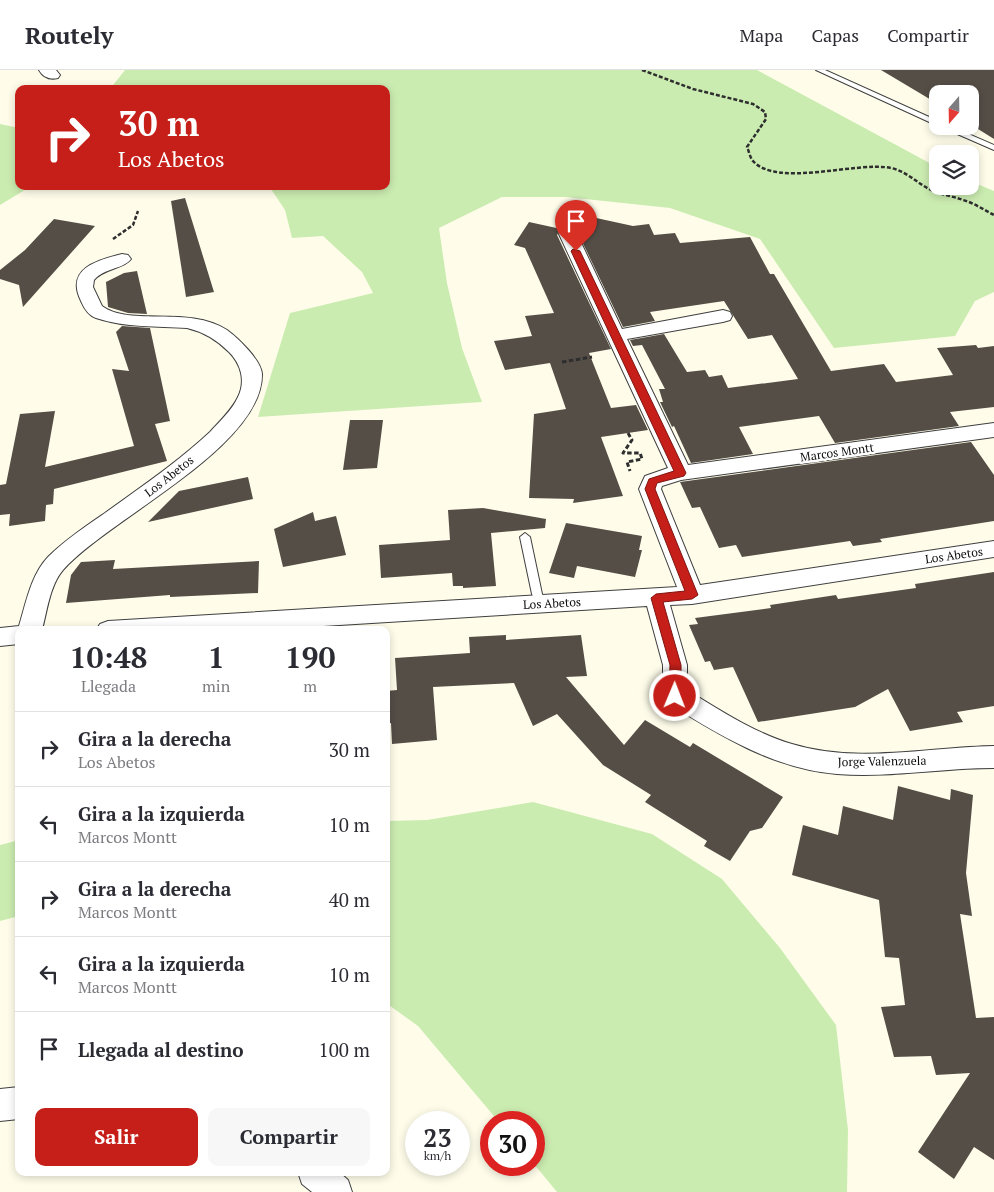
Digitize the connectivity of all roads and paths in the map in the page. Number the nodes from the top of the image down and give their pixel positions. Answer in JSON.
{"nodes":[{"id":1,"x":642,"y":70,"type":"edge"},
{"id":2,"x":819,"y":70,"type":"edge"},
{"id":3,"x":929,"y":120,"type":"edge"},
{"id":4,"x":964,"y":135,"type":"edge"},
{"id":5,"x":994,"y":148,"type":"edge"},
{"id":6,"x":138,"y":211,"type":"dead end"},
{"id":7,"x":994,"y":215,"type":"edge"},
{"id":8,"x":568,"y":234,"type":"dead end"},
{"id":9,"x":106,"y":244,"type":"dead end"},
{"id":10,"x":122,"y":259,"type":"dead end"},
{"id":11,"x":723,"y":316,"type":"dead end"},
{"id":12,"x":614,"y":336,"type":"junction"},
{"id":13,"x":592,"y":357,"type":"dead end"},
{"id":14,"x":562,"y":362,"type":"dead end"},
{"id":15,"x":994,"y":430,"type":"edge"},
{"id":16,"x":628,"y":433,"type":"dead end"},
{"id":17,"x":680,"y":473,"type":"junction"},
{"id":18,"x":653,"y":481,"type":"junction"},
{"id":19,"x":525,"y":537,"type":"dead end"},
{"id":20,"x":994,"y":549,"type":"edge"},
{"id":21,"x":692,"y":595,"type":"junction"},
{"id":22,"x":656,"y":598,"type":"junction"},
{"id":23,"x":541,"y":603,"type":"junction"},
{"id":24,"x":31,"y":626,"type":"edge"},
{"id":25,"x":172,"y":626,"type":"edge"},
{"id":26,"x":15,"y":635,"type":"edge"},
{"id":27,"x":0,"y":637,"type":"edge"},
{"id":28,"x":994,"y":757,"type":"edge"},
{"id":29,"x":15,"y":1103,"type":"edge"},
{"id":30,"x":0,"y":1105,"type":"edge"},
{"id":31,"x":318,"y":1176,"type":"edge"},
{"id":32,"x":336,"y":1192,"type":"edge"}],
"edges":[{"from":1,"to":7,"type":"path"},
{"from":2,"to":3,"type":"lane"},
{"from":4,"to":5,"type":"lane"},
{"from":6,"to":9,"type":"path"},
{"from":8,"to":12,"type":"street"},
{"from":10,"to":24,"type":"street","name":"Los Abetos"},
{"from":11,"to":12,"type":"street"},
{"from":12,"to":17,"type":"street"},
{"from":13,"to":14,"type":"path"},
{"from":15,"to":17,"type":"street","name":"Marcos Montt"},
{"from":16,"to":18,"type":"path"},
{"from":17,"to":18,"type":"street","name":"Marcos Montt"},
{"from":18,"to":21,"type":"street"},
{"from":19,"to":23,"type":"lane"},
{"from":20,"to":21,"type":"street","name":"Los Abetos"},
{"from":21,"to":22,"type":"street","name":"Los Abetos"},
{"from":22,"to":23,"type":"street","name":"Los Abetos"},
{"from":22,"to":28,"type":"street","name":"Jorge Valenzuela"},
{"from":23,"to":25,"type":"street","name":"Los Abetos"},
{"from":26,"to":27,"type":"street"},
{"from":29,"to":30,"type":"street"},
{"from":31,"to":32,"type":"street"}]}
